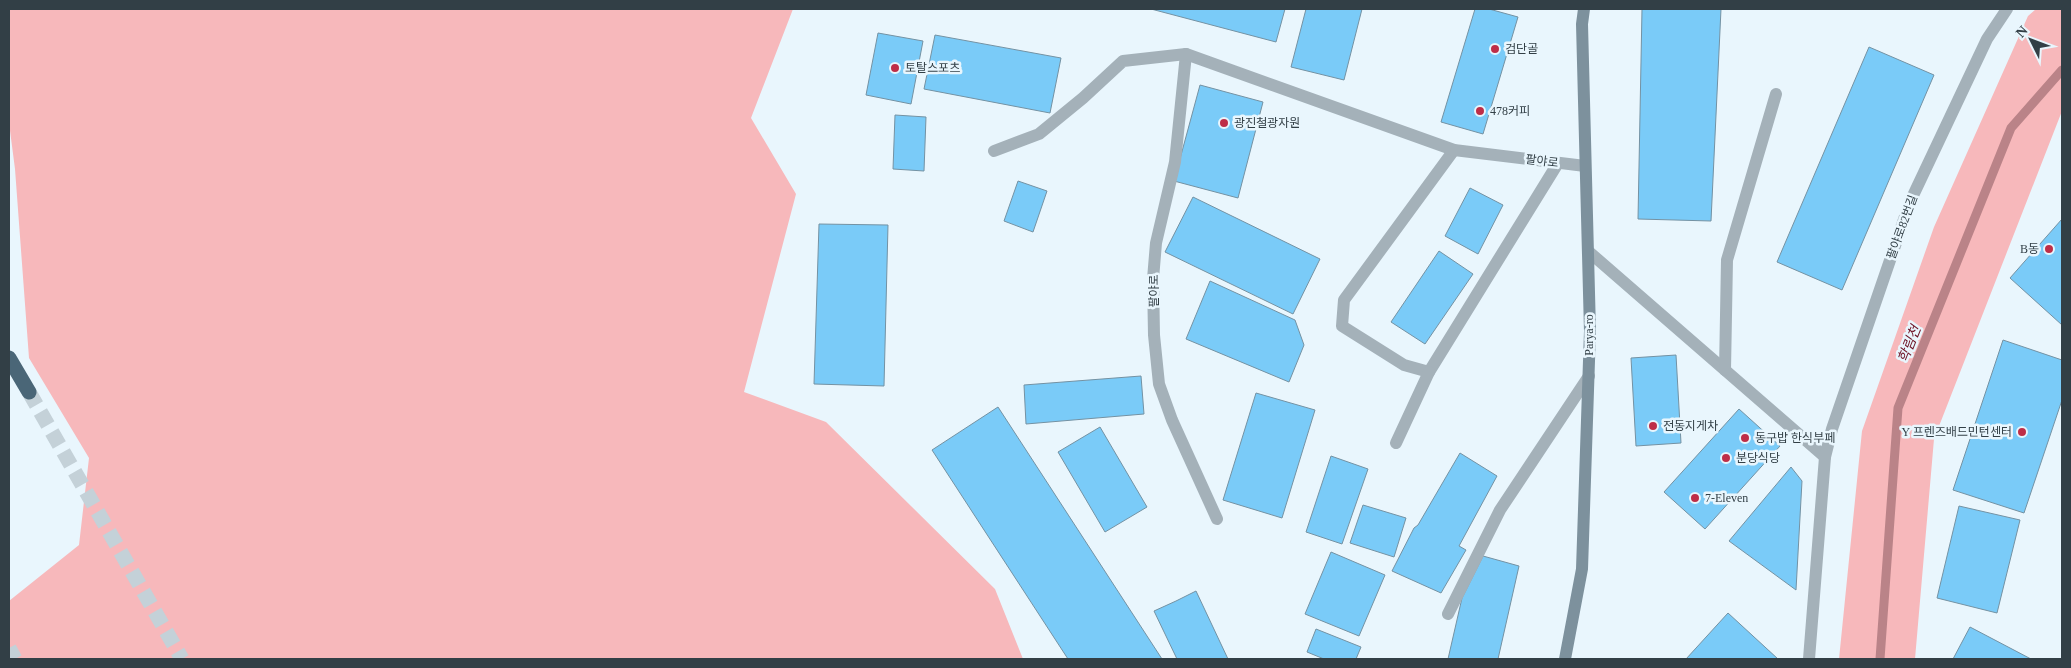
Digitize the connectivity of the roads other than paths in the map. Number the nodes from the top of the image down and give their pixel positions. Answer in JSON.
{"nodes":[{"id":1,"x":1584,"y":9,"type":"edge"},
{"id":2,"x":2007,"y":9,"type":"edge"},
{"id":3,"x":1186,"y":54,"type":"junction"},
{"id":4,"x":1776,"y":94,"type":"dead end"},
{"id":5,"x":1454,"y":150,"type":"junction"},
{"id":6,"x":994,"y":151,"type":"dead end"},
{"id":7,"x":1558,"y":163,"type":"junction"},
{"id":8,"x":1585,"y":166,"type":"junction"},
{"id":9,"x":1588,"y":251,"type":"junction"},
{"id":10,"x":9,"y":358,"type":"edge"},
{"id":11,"x":1725,"y":370,"type":"junction"},
{"id":12,"x":1429,"y":372,"type":"junction"},
{"id":13,"x":1589,"y":376,"type":"junction"},
{"id":14,"x":29,"y":392,"type":"tunnel mouth"},
{"id":15,"x":1396,"y":443,"type":"dead end"},
{"id":16,"x":1825,"y":457,"type":"junction"},
{"id":17,"x":1218,"y":519,"type":"dead end"},
{"id":18,"x":1448,"y":614,"type":"dead end"},
{"id":19,"x":1565,"y":659,"type":"edge"},
{"id":20,"x":1809,"y":659,"type":"edge"}],
"edges":[{"from":1,"to":8,"type":"street","name":"Parya-ro"},
{"from":2,"to":16,"type":"lane","name":"팔야로82번길"},
{"from":3,"to":5,"type":"lane","name":"팔야로"},
{"from":3,"to":6,"type":"lane","name":"팔야로"},
{"from":3,"to":17,"type":"lane","name":"팔야로"},
{"from":4,"to":11,"type":"lane"},
{"from":5,"to":7,"type":"lane","name":"팔야로"},
{"from":5,"to":12,"type":"lane"},
{"from":7,"to":8,"type":"lane","name":"팔야로"},
{"from":7,"to":12,"type":"lane"},
{"from":8,"to":9,"type":"street","name":"Parya-ro"},
{"from":9,"to":11,"type":"lane"},
{"from":9,"to":13,"type":"street","name":"Parya-ro"},
{"from":10,"to":14,"type":"highway"},
{"from":11,"to":16,"type":"lane"},
{"from":12,"to":15,"type":"lane"},
{"from":13,"to":18,"type":"lane"},
{"from":13,"to":19,"type":"street","name":"Parya-ro"},
{"from":16,"to":20,"type":"lane","name":"팔야로82번길"}]}
